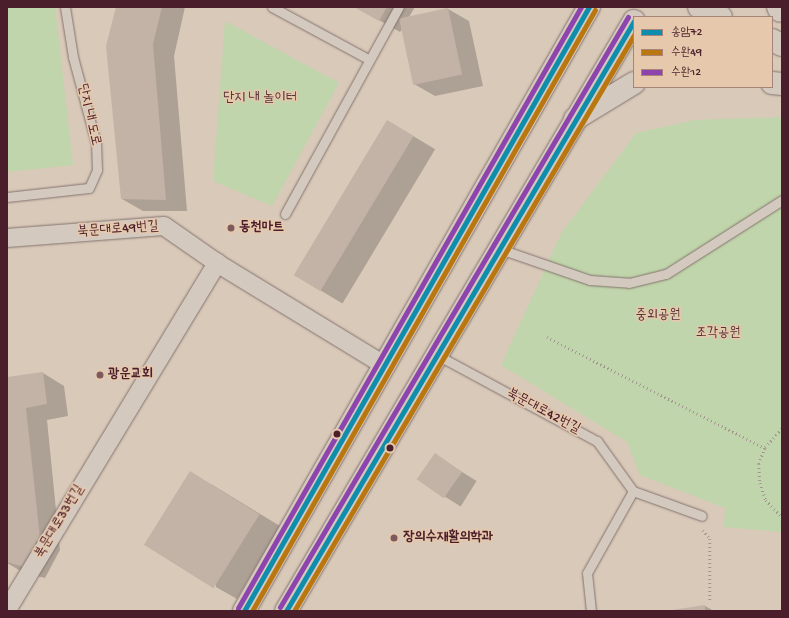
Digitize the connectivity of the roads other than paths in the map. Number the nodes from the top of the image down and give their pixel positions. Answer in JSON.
{"nodes":[{"id":1,"x":65,"y":7,"type":"edge"},
{"id":2,"x":272,"y":7,"type":"edge"},
{"id":3,"x":399,"y":7,"type":"edge"},
{"id":4,"x":589,"y":7,"type":"edge"},
{"id":5,"x":642,"y":7,"type":"edge"},
{"id":6,"x":699,"y":7,"type":"edge"},
{"id":7,"x":637,"y":16,"type":"edge"},
{"id":8,"x":719,"y":16,"type":"edge"},
{"id":9,"x":633,"y":23,"type":"edge"},
{"id":10,"x":773,"y":40,"type":"edge"},
{"id":11,"x":782,"y":45,"type":"edge"},
{"id":12,"x":368,"y":59,"type":"junction"},
{"id":13,"x":633,"y":84,"type":"edge"},
{"id":14,"x":575,"y":119,"type":"junction"},
{"id":15,"x":7,"y":197,"type":"edge"},
{"id":16,"x":782,"y":200,"type":"edge"},
{"id":17,"x":285,"y":214,"type":"dead end"},
{"id":18,"x":7,"y":238,"type":"edge"},
{"id":19,"x":500,"y":249,"type":"junction"},
{"id":20,"x":217,"y":263,"type":"junction"},
{"id":21,"x":436,"y":354,"type":"junction"},
{"id":22,"x":386,"y":366,"type":"junction"},
{"id":23,"x":633,"y":491,"type":"junction"},
{"id":24,"x":702,"y":516,"type":"road end"},
{"id":25,"x":296,"y":601,"type":"edge"},
{"id":26,"x":7,"y":610,"type":"edge"},
{"id":27,"x":244,"y":611,"type":"edge"},
{"id":28,"x":286,"y":611,"type":"edge"},
{"id":29,"x":591,"y":611,"type":"edge"}],
"edges":[{"from":1,"to":15,"type":"lane","name":"단지 내 도로"},
{"from":2,"to":12,"type":"lane"},
{"from":3,"to":12,"type":"lane"},
{"from":4,"to":22,"type":"main road"},
{"from":5,"to":7,"type":"main road"},
{"from":6,"to":8,"type":"main road"},
{"from":9,"to":14,"type":"main road"},
{"from":10,"to":11,"type":"main road"},
{"from":12,"to":17,"type":"lane"},
{"from":13,"to":14,"type":"main road"},
{"from":14,"to":19,"type":"main road"},
{"from":16,"to":19,"type":"lane"},
{"from":18,"to":20,"type":"street","name":"북문대로49번길"},
{"from":19,"to":21,"type":"main road"},
{"from":20,"to":22,"type":"street","name":"북문대로49번길"},
{"from":20,"to":26,"type":"street","name":"북문대로33번길"},
{"from":21,"to":23,"type":"lane","name":"북문대로42번길"},
{"from":21,"to":25,"type":"main road"},
{"from":22,"to":27,"type":"main road"},
{"from":23,"to":24,"type":"lane"},
{"from":23,"to":29,"type":"lane"},
{"from":25,"to":28,"type":"main road"}]}
